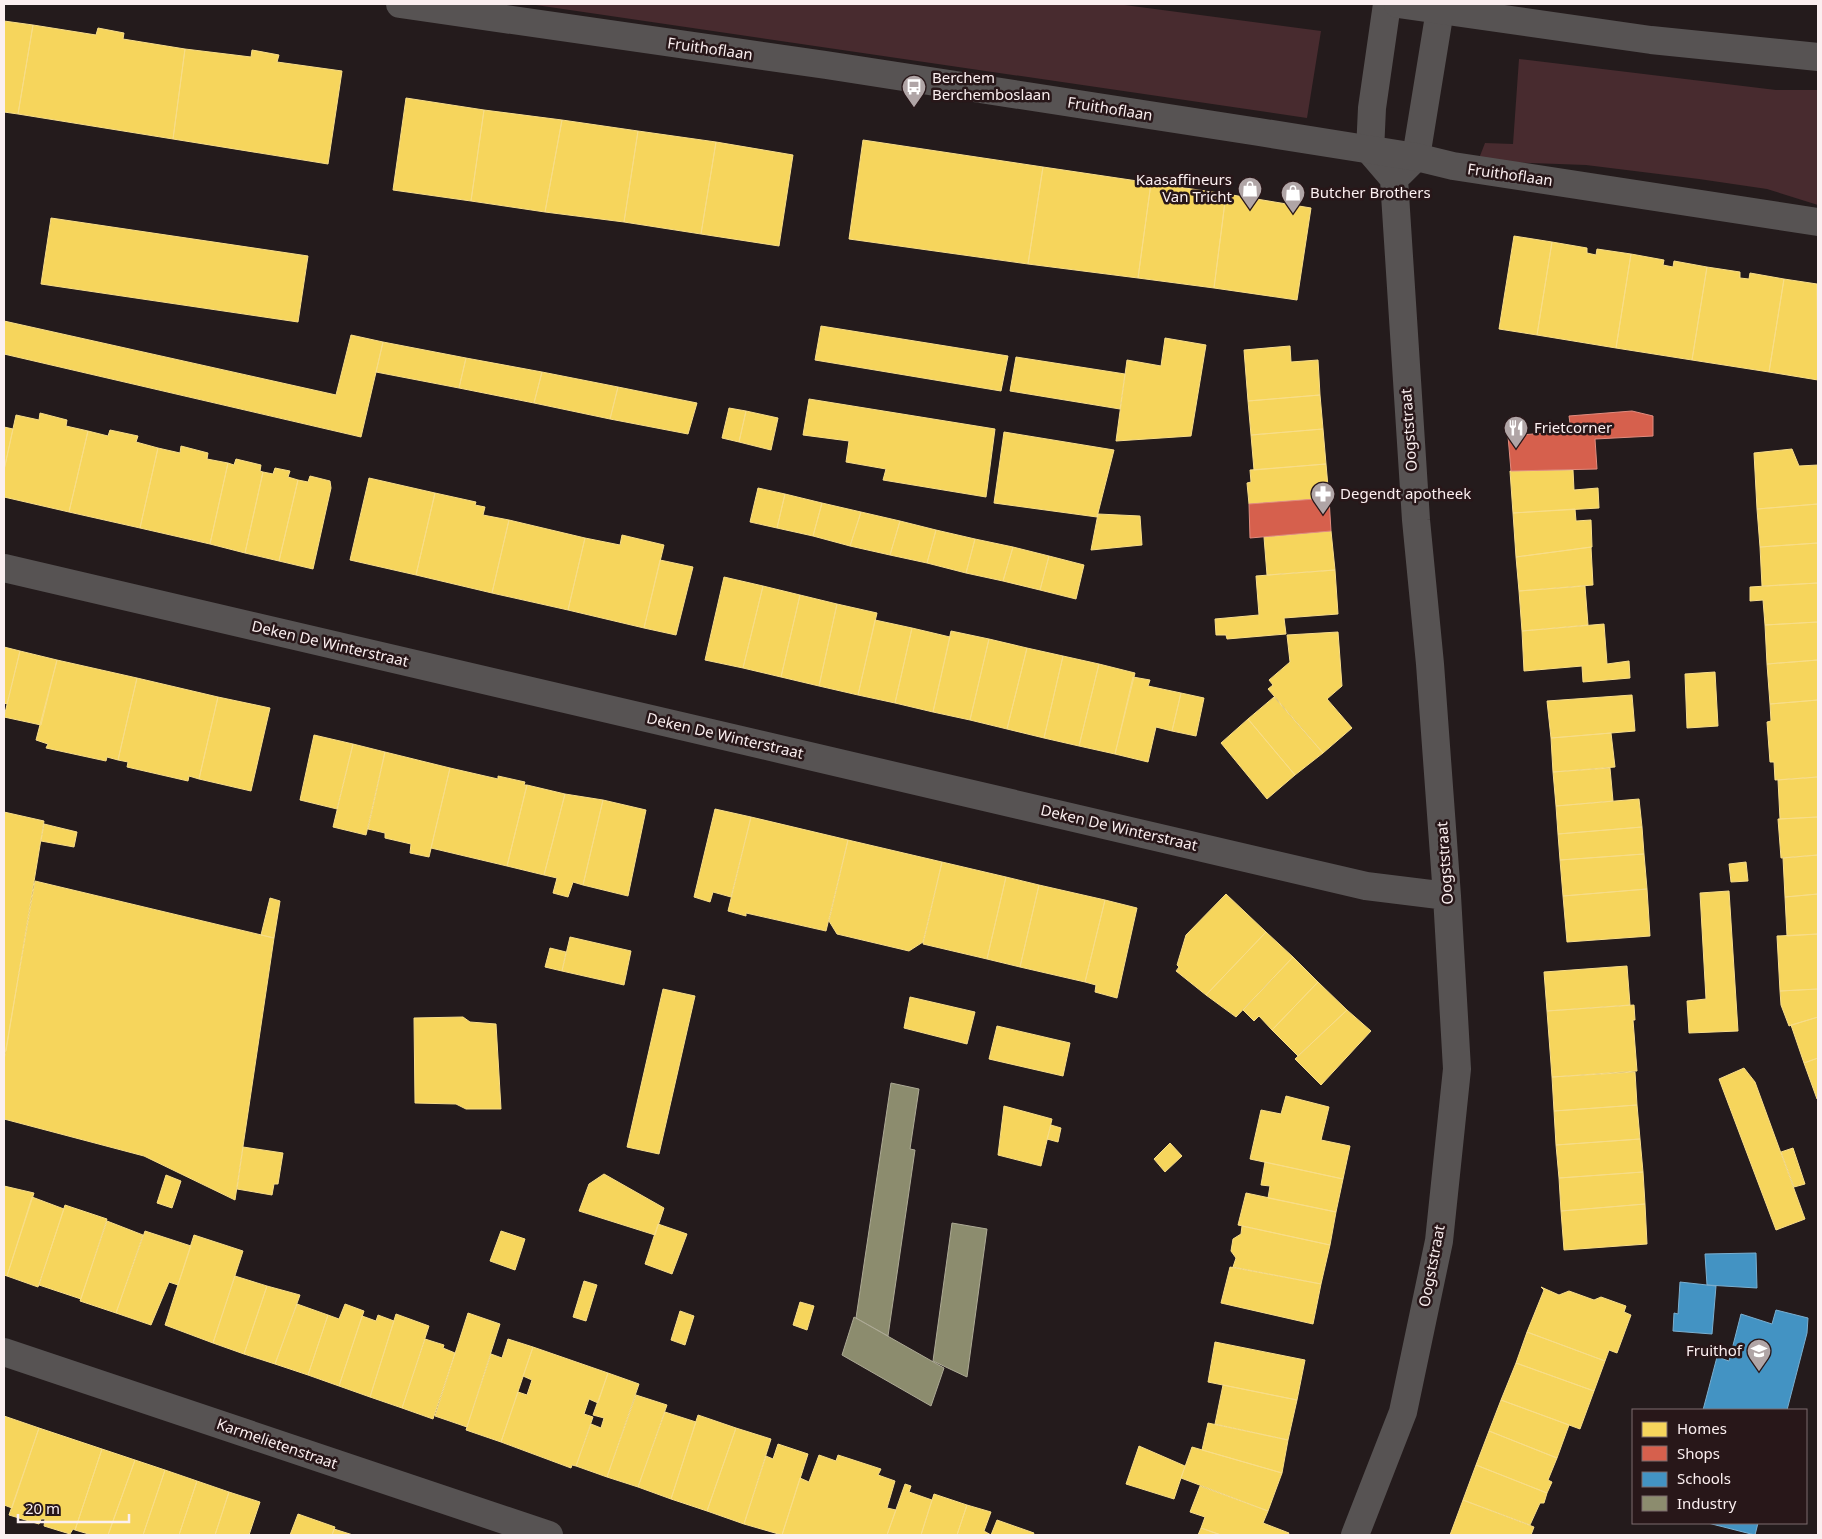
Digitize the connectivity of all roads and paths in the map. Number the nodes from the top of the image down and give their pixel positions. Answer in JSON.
{"nodes":[{"id":1,"x":400,"y":4,"type":"edge"},
{"id":2,"x":1387,"y":4,"type":"edge"},
{"id":3,"x":1398,"y":4,"type":"edge"},
{"id":4,"x":1438,"y":7,"type":"edge"},
{"id":5,"x":1818,"y":57,"type":"edge"},
{"id":6,"x":1370,"y":151,"type":"junction"},
{"id":7,"x":1416,"y":157,"type":"junction"},
{"id":8,"x":1394,"y":179,"type":"junction"},
{"id":9,"x":1818,"y":222,"type":"edge"},
{"id":10,"x":4,"y":568,"type":"edge"},
{"id":11,"x":1447,"y":896,"type":"junction"},
{"id":12,"x":4,"y":1352,"type":"edge"},
{"id":13,"x":549,"y":1535,"type":"edge"},
{"id":14,"x":1355,"y":1535,"type":"edge"}],
"edges":[{"from":1,"to":6,"type":"street","name":"Fruithoflaan"},
{"from":2,"to":6,"type":"street"},
{"from":3,"to":4,"type":"street"},
{"from":4,"to":5,"type":"street"},
{"from":4,"to":7,"type":"street"},
{"from":6,"to":7,"type":"street","name":"Fruithoflaan"},
{"from":6,"to":8,"type":"street"},
{"from":7,"to":8,"type":"street"},
{"from":7,"to":9,"type":"street","name":"Fruithoflaan"},
{"from":8,"to":11,"type":"street","name":"Oogststraat"},
{"from":10,"to":11,"type":"street","name":"Deken De Winterstraat"},
{"from":11,"to":14,"type":"street","name":"Oogststraat"},
{"from":12,"to":13,"type":"street","name":"Karmelietenstraat"}]}
